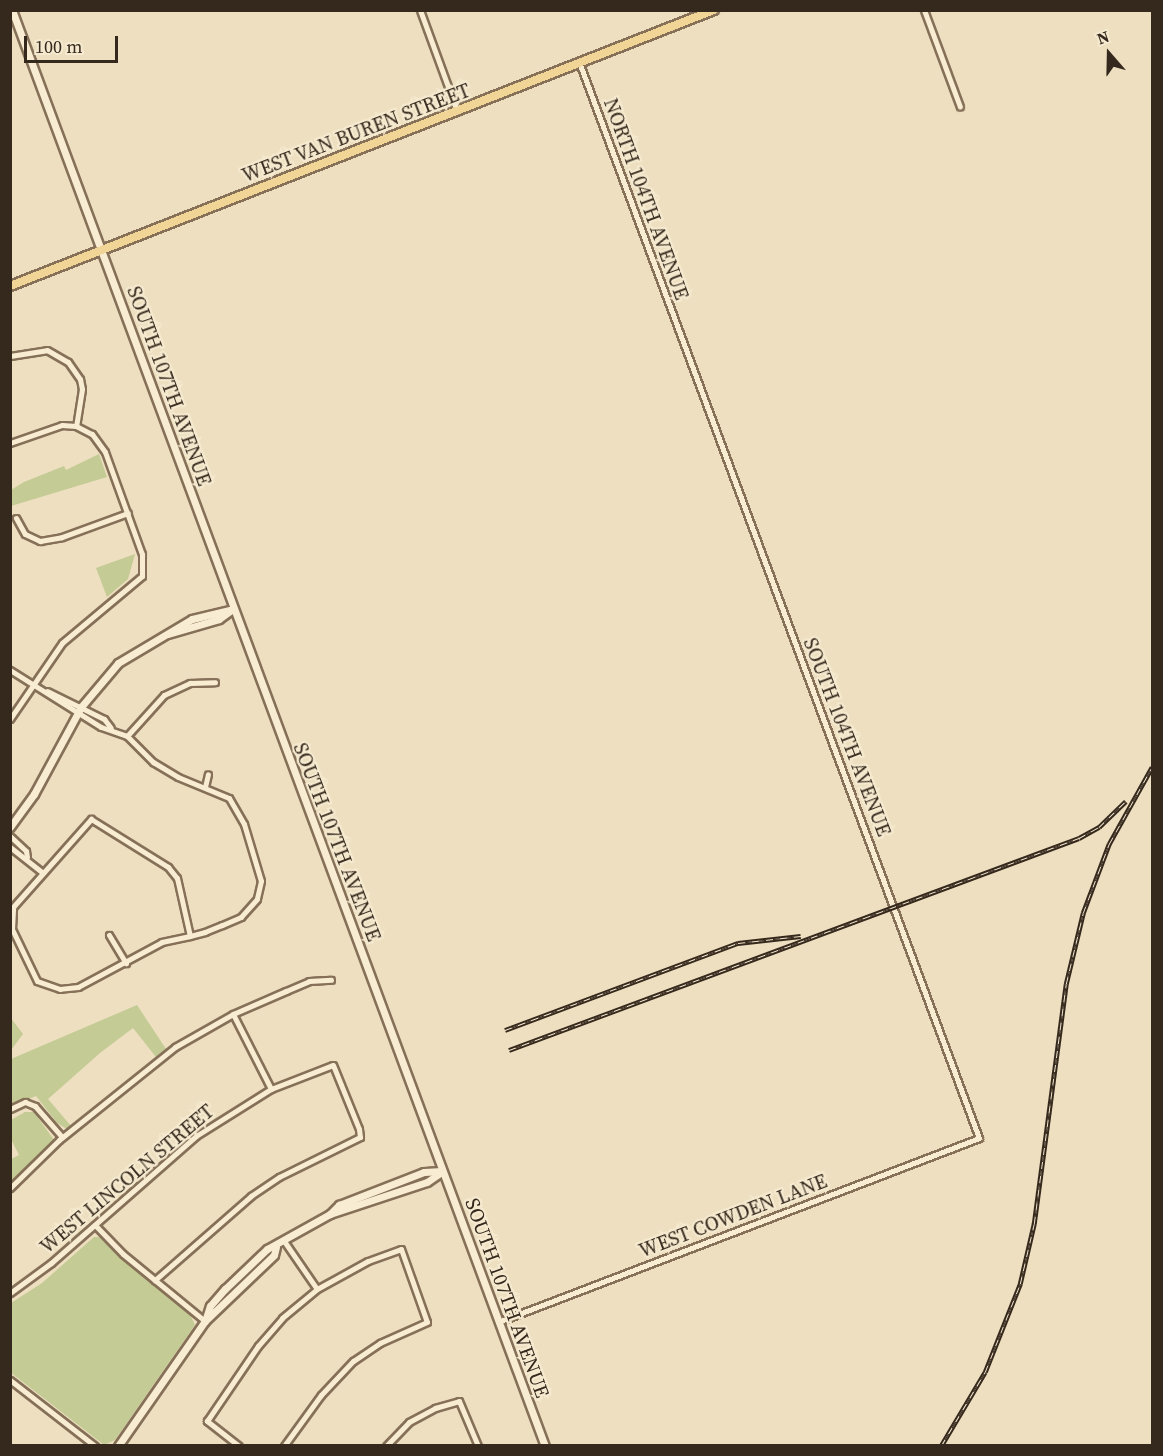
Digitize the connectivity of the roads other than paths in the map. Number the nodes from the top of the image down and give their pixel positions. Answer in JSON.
{"nodes":[{"id":1,"x":12,"y":10,"type":"edge"},
{"id":2,"x":420,"y":10,"type":"edge"},
{"id":3,"x":714,"y":10,"type":"edge"},
{"id":4,"x":924,"y":10,"type":"edge"},
{"id":5,"x":579,"y":62,"type":"junction"},
{"id":6,"x":960,"y":107,"type":"dead end"},
{"id":7,"x":457,"y":111,"type":"junction"},
{"id":8,"x":100,"y":250,"type":"junction"},
{"id":9,"x":10,"y":286,"type":"edge"},
{"id":10,"x":685,"y":348,"type":"joint"},
{"id":11,"x":10,"y":356,"type":"edge"},
{"id":12,"x":76,"y":426,"type":"junction"},
{"id":13,"x":10,"y":443,"type":"edge"},
{"id":14,"x":128,"y":513,"type":"junction"},
{"id":15,"x":15,"y":518,"type":"dead end"},
{"id":16,"x":232,"y":609,"type":"junction"},
{"id":17,"x":10,"y":670,"type":"edge"},
{"id":18,"x":215,"y":682,"type":"dead end"},
{"id":19,"x":34,"y":684,"type":"junction"},
{"id":20,"x":80,"y":710,"type":"junction"},
{"id":21,"x":10,"y":719,"type":"edge"},
{"id":22,"x":127,"y":736,"type":"junction"},
{"id":23,"x":208,"y":774,"type":"dead end"},
{"id":24,"x":206,"y":787,"type":"junction"},
{"id":25,"x":10,"y":827,"type":"edge"},
{"id":26,"x":10,"y":836,"type":"edge"},
{"id":27,"x":10,"y":847,"type":"edge"},
{"id":28,"x":27,"y":857,"type":"junction"},
{"id":29,"x":43,"y":873,"type":"junction"},
{"id":30,"x":110,"y":935,"type":"dead end"},
{"id":31,"x":190,"y":936,"type":"junction"},
{"id":32,"x":126,"y":963,"type":"junction"},
{"id":33,"x":331,"y":980,"type":"dead end"},
{"id":34,"x":233,"y":1014,"type":"junction"},
{"id":35,"x":271,"y":1089,"type":"junction"},
{"id":36,"x":10,"y":1109,"type":"edge"},
{"id":37,"x":62,"y":1137,"type":"junction"},
{"id":38,"x":979,"y":1137,"type":"joint"},
{"id":39,"x":442,"y":1171,"type":"junction"},
{"id":40,"x":10,"y":1188,"type":"edge"},
{"id":41,"x":95,"y":1225,"type":"junction"},
{"id":42,"x":284,"y":1241,"type":"junction"},
{"id":43,"x":155,"y":1280,"type":"junction"},
{"id":44,"x":316,"y":1289,"type":"junction"},
{"id":45,"x":10,"y":1293,"type":"edge"},
{"id":46,"x":205,"y":1321,"type":"junction"},
{"id":47,"x":498,"y":1322,"type":"junction"},
{"id":48,"x":10,"y":1380,"type":"edge"},
{"id":49,"x":95,"y":1446,"type":"edge"},
{"id":50,"x":118,"y":1446,"type":"edge"},
{"id":51,"x":239,"y":1446,"type":"edge"},
{"id":52,"x":284,"y":1446,"type":"edge"},
{"id":53,"x":386,"y":1446,"type":"edge"},
{"id":54,"x":478,"y":1446,"type":"edge"},
{"id":55,"x":545,"y":1446,"type":"edge"}],
"edges":[{"from":1,"to":8,"type":"main road","name":"SOUTH 107TH AVENUE"},
{"from":2,"to":7,"type":"street"},
{"from":3,"to":5,"type":"main road","name":"WEST VAN BUREN STREET"},
{"from":4,"to":6,"type":"street"},
{"from":5,"to":7,"type":"main road","name":"WEST VAN BUREN STREET"},
{"from":5,"to":10,"type":"street","name":"NORTH 104TH AVENUE"},
{"from":7,"to":8,"type":"main road","name":"WEST VAN BUREN STREET"},
{"from":8,"to":9,"type":"main road","name":"WEST VAN BUREN STREET"},
{"from":8,"to":16,"type":"main road","name":"SOUTH 107TH AVENUE"},
{"from":10,"to":38,"type":"street","name":"SOUTH 104TH AVENUE"},
{"from":11,"to":12,"type":"street"},
{"from":12,"to":13,"type":"street"},
{"from":12,"to":14,"type":"street"},
{"from":14,"to":15,"type":"street"},
{"from":14,"to":19,"type":"street"},
{"from":16,"to":20,"type":"main road"},
{"from":16,"to":39,"type":"main road","name":"SOUTH 107TH AVENUE"},
{"from":17,"to":19,"type":"street"},
{"from":18,"to":22,"type":"street"},
{"from":19,"to":20,"type":"street"},
{"from":19,"to":21,"type":"street"},
{"from":20,"to":22,"type":"street"},
{"from":20,"to":25,"type":"main road"},
{"from":22,"to":24,"type":"street"},
{"from":23,"to":24,"type":"street"},
{"from":24,"to":31,"type":"street"},
{"from":26,"to":28,"type":"street"},
{"from":27,"to":28,"type":"street"},
{"from":28,"to":29,"type":"street"},
{"from":29,"to":31,"type":"street"},
{"from":29,"to":32,"type":"street"},
{"from":30,"to":32,"type":"street"},
{"from":31,"to":32,"type":"street"},
{"from":33,"to":34,"type":"street"},
{"from":34,"to":35,"type":"street"},
{"from":34,"to":37,"type":"street"},
{"from":35,"to":41,"type":"street","name":"WEST LINCOLN STREET"},
{"from":35,"to":43,"type":"street","name":"WEST LINCOLN STREET"},
{"from":36,"to":37,"type":"street"},
{"from":37,"to":40,"type":"street"},
{"from":38,"to":47,"type":"street","name":"WEST COWDEN LANE"},
{"from":39,"to":42,"type":"main road"},
{"from":39,"to":47,"type":"main road","name":"SOUTH 107TH AVENUE"},
{"from":41,"to":43,"type":"street"},
{"from":41,"to":45,"type":"street","name":"WEST LINCOLN STREET"},
{"from":42,"to":44,"type":"street"},
{"from":42,"to":46,"type":"main road"},
{"from":43,"to":46,"type":"street"},
{"from":44,"to":51,"type":"street"},
{"from":44,"to":52,"type":"street"},
{"from":46,"to":50,"type":"main road"},
{"from":47,"to":55,"type":"main road","name":"SOUTH 107TH AVENUE"},
{"from":48,"to":49,"type":"street"},
{"from":53,"to":54,"type":"street"}]}
